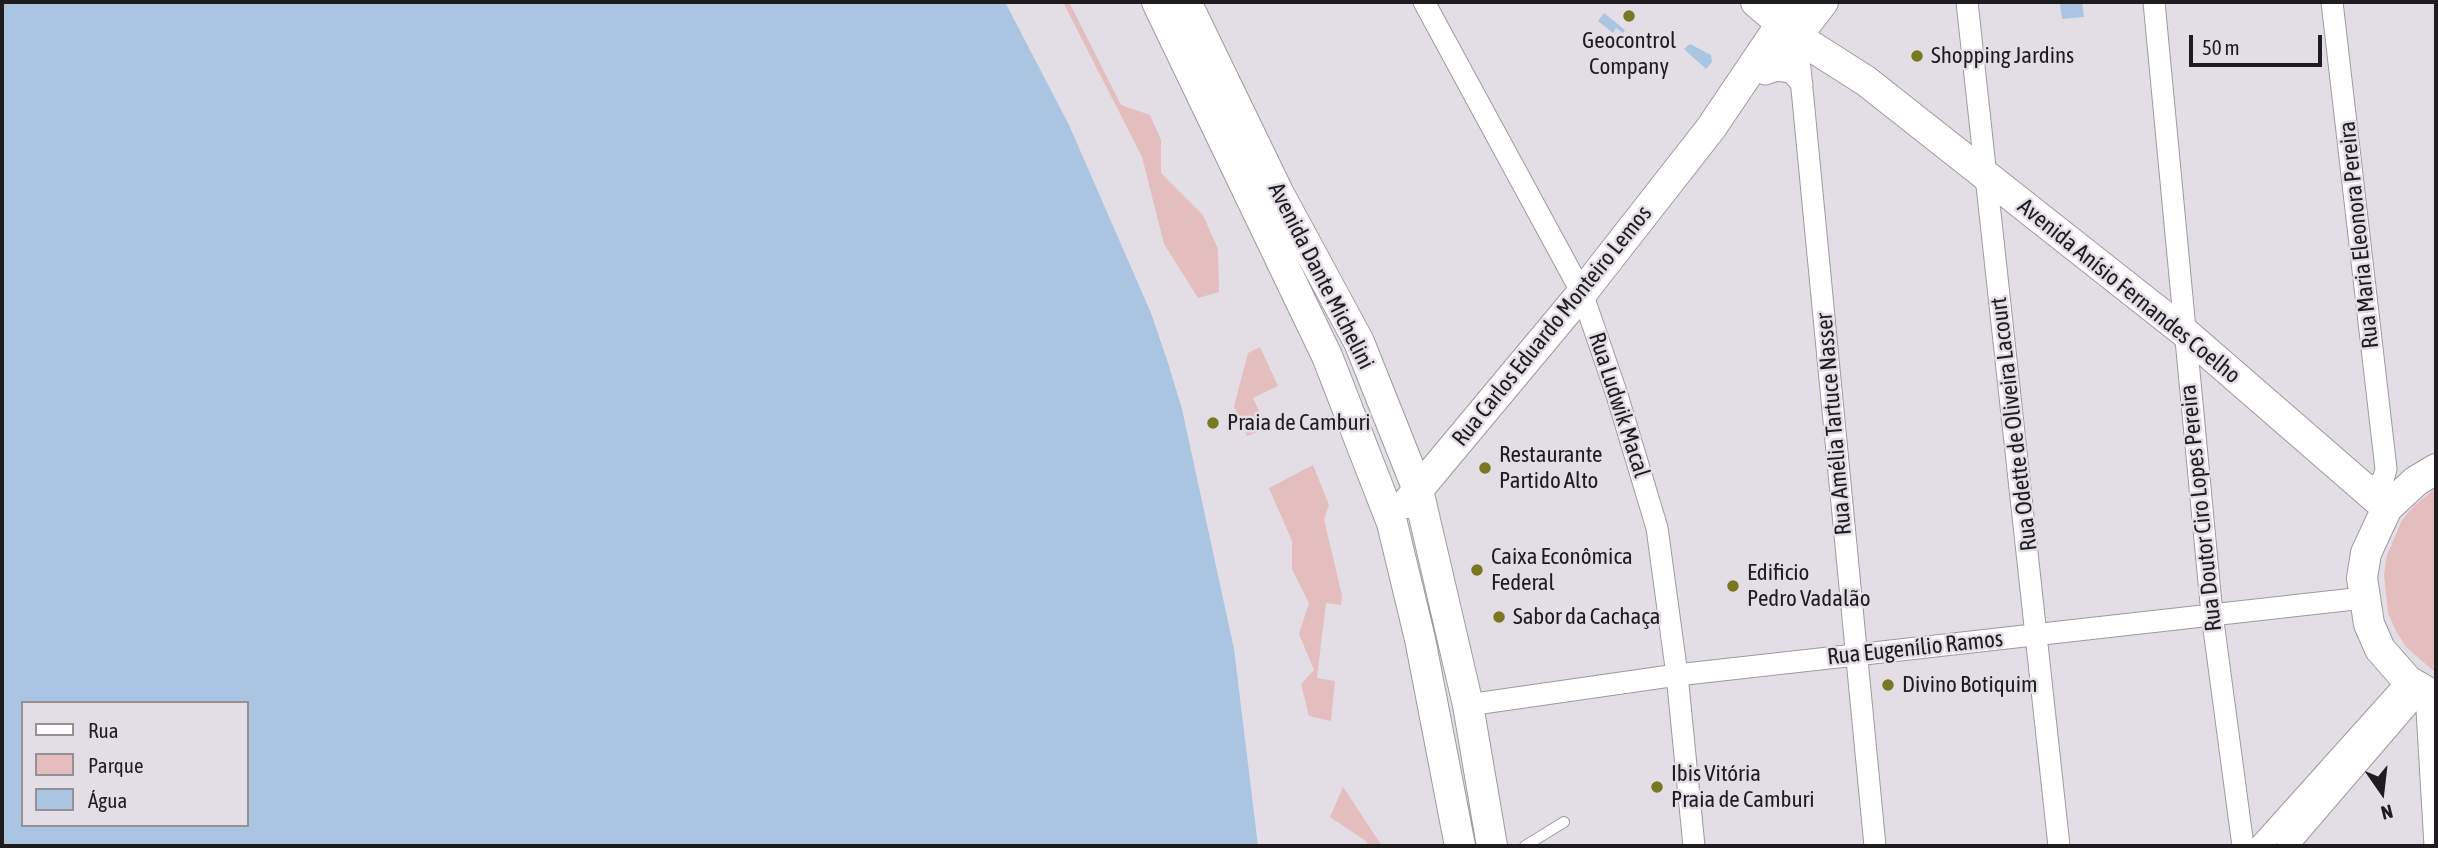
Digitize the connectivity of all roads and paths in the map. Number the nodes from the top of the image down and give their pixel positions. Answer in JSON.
{"nodes":[{"id":1,"x":1157,"y":2,"type":"edge"},
{"id":2,"x":1186,"y":2,"type":"edge"},
{"id":3,"x":1424,"y":2,"type":"edge"},
{"id":4,"x":1756,"y":2,"type":"edge"},
{"id":5,"x":1967,"y":2,"type":"edge"},
{"id":6,"x":2154,"y":2,"type":"edge"},
{"id":7,"x":2332,"y":2,"type":"edge"},
{"id":8,"x":1796,"y":14,"type":"edge"},
{"id":9,"x":1765,"y":74,"type":"junction"},
{"id":10,"x":1802,"y":84,"type":"junction"},
{"id":11,"x":1711,"y":128,"type":"junction"},
{"id":12,"x":1985,"y":173,"type":"junction"},
{"id":13,"x":1582,"y":293,"type":"junction"},
{"id":14,"x":2183,"y":331,"type":"junction"},
{"id":15,"x":1398,"y":443,"type":"junction"},
{"id":16,"x":1452,"y":448,"type":"junction"},
{"id":17,"x":2436,"y":469,"type":"edge"},
{"id":18,"x":1418,"y":490,"type":"junction"},
{"id":19,"x":2387,"y":490,"type":"junction"},
{"id":20,"x":1392,"y":523,"type":"junction"},
{"id":21,"x":2363,"y":598,"type":"junction"},
{"id":22,"x":2212,"y":614,"type":"junction"},
{"id":23,"x":2038,"y":634,"type":"junction"},
{"id":24,"x":1855,"y":654,"type":"junction"},
{"id":25,"x":1677,"y":675,"type":"junction"},
{"id":26,"x":2423,"y":690,"type":"edge"},
{"id":27,"x":1468,"y":705,"type":"junction"},
{"id":28,"x":1564,"y":822,"type":"dead end"},
{"id":29,"x":1460,"y":846,"type":"edge"},
{"id":30,"x":1492,"y":846,"type":"edge"},
{"id":31,"x":1525,"y":846,"type":"edge"},
{"id":32,"x":1694,"y":846,"type":"edge"},
{"id":33,"x":1875,"y":846,"type":"edge"},
{"id":34,"x":2059,"y":846,"type":"edge"},
{"id":35,"x":2243,"y":846,"type":"edge"},
{"id":36,"x":2260,"y":846,"type":"edge"},
{"id":37,"x":2287,"y":846,"type":"edge"},
{"id":38,"x":2435,"y":846,"type":"edge"}],
"edges":[{"from":1,"to":20,"type":"main road","name":"Avenida Dante Michelini"},
{"from":2,"to":15,"type":"main road","name":"Avenida Dante Michelini"},
{"from":3,"to":13,"type":"street","name":"Rua Ludwik Macal"},
{"from":4,"to":8,"type":"main road","name":"Avenida Anísio Fernandes Coelho"},
{"from":5,"to":12,"type":"street","name":"Rua Odette de Oliveira Lacourt"},
{"from":6,"to":14,"type":"street","name":"Rua Doutor Ciro Lopes Pereira"},
{"from":7,"to":19,"type":"street","name":"Rua Maria Eleonora Pereira"},
{"from":8,"to":9,"type":"main road","name":"Rua Carlos Eduardo Monteiro Lemos"},
{"from":8,"to":10,"type":"street","name":"Rua Amélia Tartuce Nasser"},
{"from":8,"to":11,"type":"main road","name":"Rua Carlos Eduardo Monteiro Lemos"},
{"from":8,"to":12,"type":"main road","name":"Avenida Anísio Fernandes Coelho"},
{"from":9,"to":10,"type":"street"},
{"from":9,"to":11,"type":"main road","name":"Rua Carlos Eduardo Monteiro Lemos"},
{"from":10,"to":24,"type":"street","name":"Rua Amélia Tartuce Nasser"},
{"from":11,"to":13,"type":"main road","name":"Rua Carlos Eduardo Monteiro Lemos"},
{"from":12,"to":14,"type":"main road","name":"Avenida Anísio Fernandes Coelho"},
{"from":12,"to":23,"type":"street","name":"Rua Odette de Oliveira Lacourt"},
{"from":13,"to":16,"type":"main road","name":"Rua Carlos Eduardo Monteiro Lemos"},
{"from":13,"to":25,"type":"street","name":"Rua Ludwik Macal"},
{"from":14,"to":19,"type":"main road","name":"Avenida Anísio Fernandes Coelho"},
{"from":14,"to":22,"type":"street","name":"Rua Doutor Ciro Lopes Pereira"},
{"from":15,"to":16,"type":"main road"},
{"from":15,"to":18,"type":"main road","name":"Avenida Dante Michelini"},
{"from":16,"to":18,"type":"main road","name":"Rua Carlos Eduardo Monteiro Lemos"},
{"from":17,"to":19,"type":"main road"},
{"from":18,"to":20,"type":"main road","name":"Rua Carlos Eduardo Monteiro Lemos"},
{"from":18,"to":27,"type":"main road","name":"Avenida Dante Michelini"},
{"from":19,"to":21,"type":"main road"},
{"from":20,"to":29,"type":"main road","name":"Avenida Dante Michelini"},
{"from":21,"to":22,"type":"street","name":"Rua Eugenílio Ramos"},
{"from":21,"to":26,"type":"main road"},
{"from":22,"to":23,"type":"street","name":"Rua Eugenílio Ramos"},
{"from":22,"to":35,"type":"street","name":"Rua Doutor Ciro Lopes Pereira"},
{"from":23,"to":24,"type":"street","name":"Rua Eugenílio Ramos"},
{"from":23,"to":34,"type":"street","name":"Rua Odette de Oliveira Lacourt"},
{"from":24,"to":25,"type":"street","name":"Rua Eugenílio Ramos"},
{"from":24,"to":33,"type":"street","name":"Rua Amélia Tartuce Nasser"},
{"from":25,"to":27,"type":"street","name":"Rua Eugenílio Ramos"},
{"from":25,"to":32,"type":"street","name":"Rua Ludwik Macal"},
{"from":26,"to":36,"type":"street"},
{"from":26,"to":37,"type":"street"},
{"from":26,"to":38,"type":"street"},
{"from":27,"to":30,"type":"main road","name":"Avenida Dante Michelini"},
{"from":28,"to":31,"type":"lane"}]}
